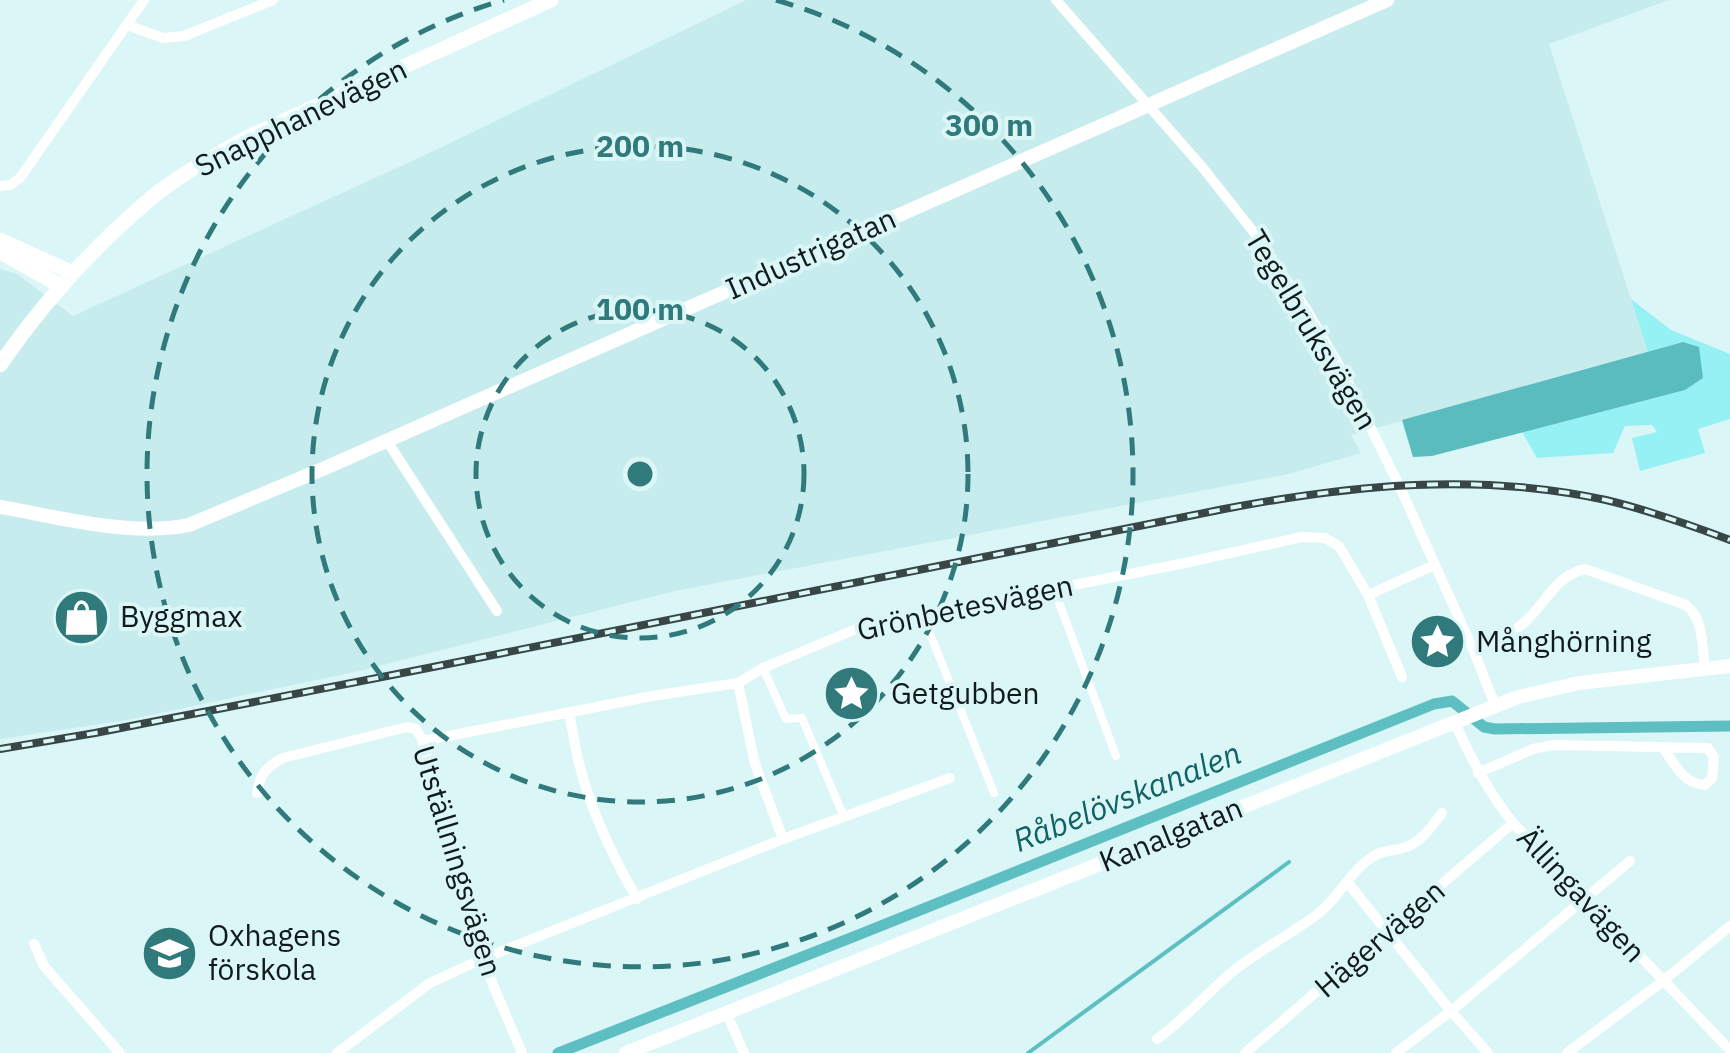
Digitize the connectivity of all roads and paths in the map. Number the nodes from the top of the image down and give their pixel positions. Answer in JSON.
{"nodes":[{"id":1,"x":144,"y":0,"type":"edge"},
{"id":2,"x":273,"y":0,"type":"edge"},
{"id":3,"x":551,"y":0,"type":"edge"},
{"id":4,"x":1056,"y":0,"type":"edge"},
{"id":5,"x":1387,"y":0,"type":"edge"},
{"id":6,"x":127,"y":25,"type":"junction"},
{"id":7,"x":1149,"y":105,"type":"junction"},
{"id":8,"x":2,"y":186,"type":"edge"},
{"id":9,"x":0,"y":240,"type":"edge"},
{"id":10,"x":0,"y":252,"type":"edge"},
{"id":11,"x":72,"y":273,"type":"junction"},
{"id":12,"x":61,"y":286,"type":"junction"},
{"id":13,"x":0,"y":365,"type":"edge"},
{"id":14,"x":387,"y":440,"type":"junction"},
{"id":15,"x":0,"y":508,"type":"edge"},
{"id":16,"x":1434,"y":565,"type":"junction"},
{"id":17,"x":1054,"y":589,"type":"junction"},
{"id":18,"x":1368,"y":595,"type":"junction"},
{"id":19,"x":498,"y":611,"type":"dead end"},
{"id":20,"x":922,"y":614,"type":"junction"},
{"id":21,"x":1474,"y":649,"type":"junction"},
{"id":22,"x":1730,"y":666,"type":"edge"},
{"id":23,"x":763,"y":668,"type":"junction"},
{"id":24,"x":1705,"y":668,"type":"junction"},
{"id":25,"x":1402,"y":678,"type":"dead end"},
{"id":26,"x":738,"y":683,"type":"junction"},
{"id":27,"x":1489,"y":708,"type":"junction"},
{"id":28,"x":570,"y":712,"type":"junction"},
{"id":29,"x":1460,"y":720,"type":"junction"},
{"id":30,"x":423,"y":741,"type":"junction"},
{"id":31,"x":1664,"y":748,"type":"junction"},
{"id":32,"x":1116,"y":756,"type":"dead end"},
{"id":33,"x":1478,"y":773,"type":"junction"},
{"id":34,"x":950,"y":778,"type":"dead end"},
{"id":35,"x":257,"y":793,"type":"dead end"},
{"id":36,"x":994,"y":793,"type":"dead end"},
{"id":37,"x":1442,"y":813,"type":"dead end"},
{"id":38,"x":844,"y":817,"type":"junction"},
{"id":39,"x":1513,"y":824,"type":"junction"},
{"id":40,"x":783,"y":839,"type":"junction"},
{"id":41,"x":1630,"y":861,"type":"dead end"},
{"id":42,"x":1348,"y":883,"type":"junction"},
{"id":43,"x":637,"y":899,"type":"junction"},
{"id":44,"x":1584,"y":899,"type":"junction"},
{"id":45,"x":1730,"y":926,"type":"edge"},
{"id":46,"x":1388,"y":932,"type":"junction"},
{"id":47,"x":34,"y":944,"type":"dead end"},
{"id":48,"x":482,"y":959,"type":"junction"},
{"id":49,"x":1663,"y":982,"type":"junction"},
{"id":50,"x":1451,"y":1010,"type":"junction"},
{"id":51,"x":727,"y":1014,"type":"junction"},
{"id":52,"x":1158,"y":1039,"type":"dead end"},
{"id":53,"x":1730,"y":1050,"type":"edge"},
{"id":54,"x":120,"y":1053,"type":"edge"},
{"id":55,"x":338,"y":1053,"type":"edge"},
{"id":56,"x":522,"y":1053,"type":"edge"},
{"id":57,"x":626,"y":1053,"type":"edge"},
{"id":58,"x":744,"y":1053,"type":"edge"},
{"id":59,"x":1245,"y":1053,"type":"edge"},
{"id":60,"x":1396,"y":1053,"type":"edge"},
{"id":61,"x":1488,"y":1053,"type":"edge"},
{"id":62,"x":1567,"y":1053,"type":"edge"}],
"edges":[{"from":1,"to":6,"type":"street"},
{"from":2,"to":6,"type":"street"},
{"from":3,"to":11,"type":"main road","name":"Snapphanevägen"},
{"from":4,"to":7,"type":"street","name":"Tegelbruksvägen"},
{"from":5,"to":7,"type":"street","name":"Industrigatan"},
{"from":6,"to":8,"type":"street"},
{"from":7,"to":14,"type":"street","name":"Industrigatan"},
{"from":7,"to":16,"type":"street","name":"Tegelbruksvägen"},
{"from":9,"to":11,"type":"main road"},
{"from":10,"to":12,"type":"main road"},
{"from":11,"to":12,"type":"main road","name":"Snapphanevägen"},
{"from":12,"to":13,"type":"main road","name":"Snapphanevägen"},
{"from":14,"to":15,"type":"street","name":"Industrigatan"},
{"from":14,"to":19,"type":"street"},
{"from":16,"to":18,"type":"street"},
{"from":16,"to":21,"type":"street","name":"Tegelbruksvägen"},
{"from":17,"to":18,"type":"street","name":"Grönbetesvägen"},
{"from":17,"to":20,"type":"street","name":"Grönbetesvägen"},
{"from":17,"to":32,"type":"street"},
{"from":18,"to":25,"type":"street","name":"Grönbetesvägen"},
{"from":20,"to":23,"type":"street","name":"Grönbetesvägen"},
{"from":20,"to":36,"type":"street"},
{"from":21,"to":24,"type":"street"},
{"from":21,"to":27,"type":"street","name":"Tegelbruksvägen"},
{"from":22,"to":24,"type":"street","name":"Kanalgatan"},
{"from":23,"to":26,"type":"street","name":"Grönbetesvägen"},
{"from":23,"to":38,"type":"street"},
{"from":24,"to":27,"type":"street","name":"Kanalgatan"},
{"from":26,"to":28,"type":"street","name":"Grönbetesvägen"},
{"from":26,"to":40,"type":"street"},
{"from":27,"to":29,"type":"street","name":"Kanalgatan"},
{"from":28,"to":30,"type":"street","name":"Grönbetesvägen"},
{"from":28,"to":43,"type":"street"},
{"from":29,"to":33,"type":"street","name":"Ällingavägen"},
{"from":29,"to":51,"type":"street","name":"Kanalgatan"},
{"from":30,"to":35,"type":"street","name":"Utställningsvägen"},
{"from":30,"to":48,"type":"street","name":"Utställningsvägen"},
{"from":31,"to":31,"type":"street"},
{"from":31,"to":33,"type":"street"},
{"from":33,"to":39,"type":"street","name":"Ällingavägen"},
{"from":34,"to":38,"type":"street"},
{"from":37,"to":42,"type":"street"},
{"from":38,"to":40,"type":"street"},
{"from":39,"to":44,"type":"street","name":"Ällingavägen"},
{"from":39,"to":46,"type":"street","name":"Hägervägen"},
{"from":40,"to":43,"type":"street"},
{"from":41,"to":44,"type":"street"},
{"from":42,"to":46,"type":"street"},
{"from":42,"to":52,"type":"street"},
{"from":43,"to":48,"type":"street"},
{"from":44,"to":49,"type":"street","name":"Ällingavägen"},
{"from":44,"to":50,"type":"street"},
{"from":45,"to":49,"type":"street"},
{"from":46,"to":50,"type":"street"},
{"from":46,"to":59,"type":"street","name":"Hägervägen"},
{"from":47,"to":54,"type":"street"},
{"from":48,"to":55,"type":"street"},
{"from":48,"to":56,"type":"street","name":"Utställningsvägen"},
{"from":49,"to":53,"type":"street","name":"Ällingavägen"},
{"from":49,"to":62,"type":"street"},
{"from":50,"to":60,"type":"street"},
{"from":50,"to":61,"type":"street"},
{"from":51,"to":57,"type":"street","name":"Kanalgatan"},
{"from":51,"to":58,"type":"street"}]}
